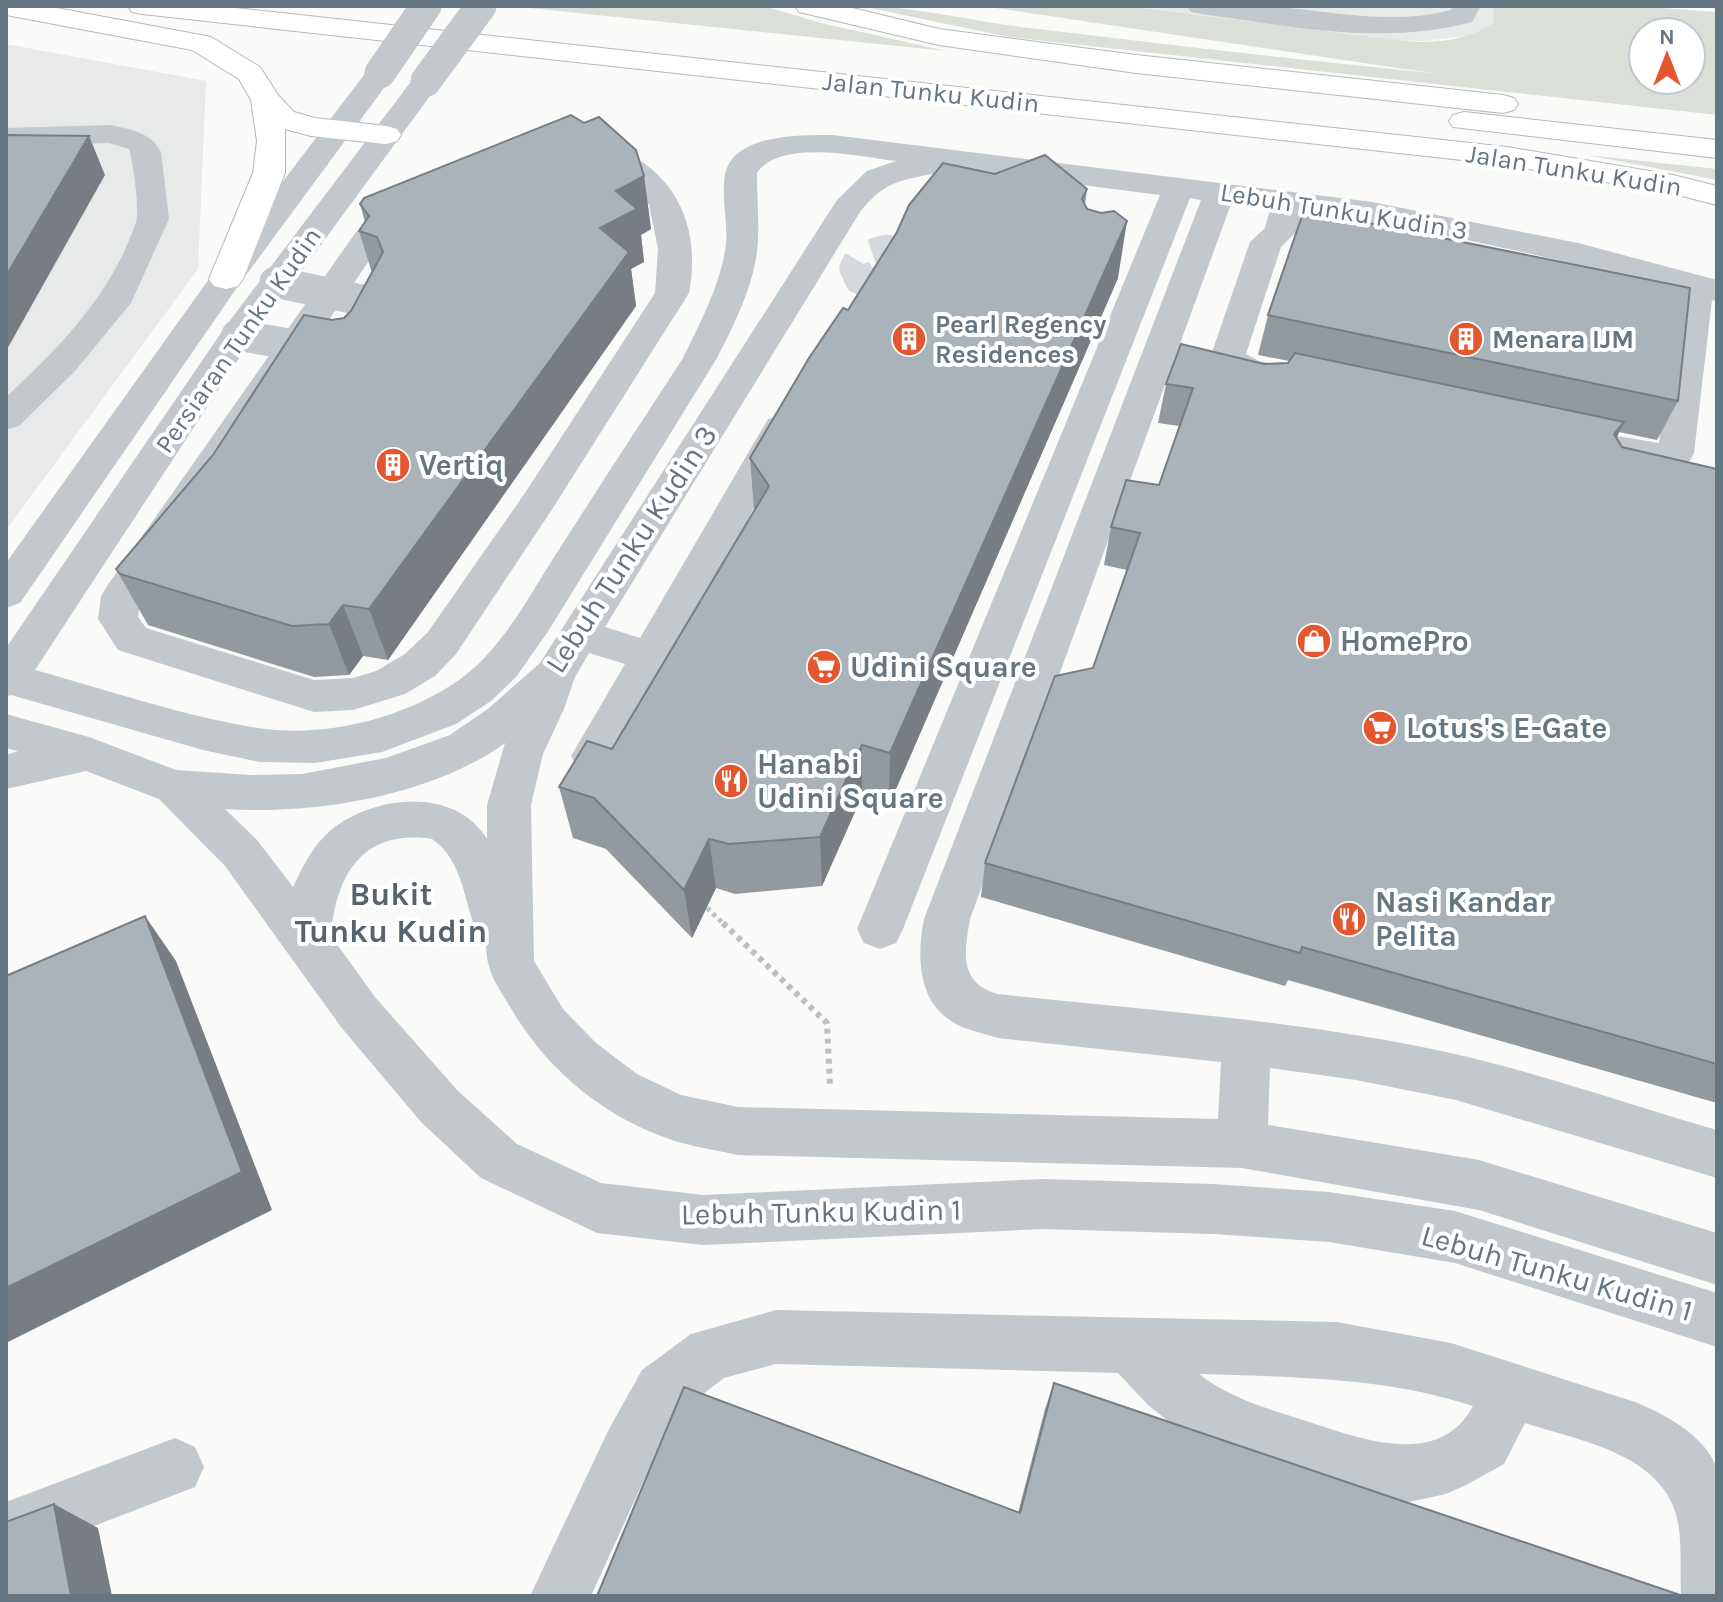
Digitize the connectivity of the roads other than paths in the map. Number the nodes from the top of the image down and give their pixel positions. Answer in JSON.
{"nodes":[{"id":1,"x":142,"y":6,"type":"edge"},
{"id":2,"x":388,"y":6,"type":"edge"},
{"id":3,"x":426,"y":6,"type":"edge"},
{"id":4,"x":481,"y":6,"type":"edge"},
{"id":5,"x":809,"y":6,"type":"edge"},
{"id":6,"x":1201,"y":6,"type":"edge"},
{"id":7,"x":1467,"y":6,"type":"edge"},
{"id":8,"x":6,"y":7,"type":"edge"},
{"id":9,"x":1245,"y":9,"type":"edge"},
{"id":10,"x":512,"y":19,"type":"dead end"},
{"id":11,"x":920,"y":61,"type":"dead end"},
{"id":12,"x":1136,"y":64,"type":"junction"},
{"id":13,"x":266,"y":100,"type":"junction"},
{"id":14,"x":1418,"y":116,"type":"junction"},
{"id":15,"x":1717,"y":127,"type":"edge"},
{"id":16,"x":337,"y":130,"type":"junction"},
{"id":17,"x":386,"y":135,"type":"junction"},
{"id":18,"x":6,"y":137,"type":"edge"},
{"id":19,"x":1717,"y":149,"type":"edge"},
{"id":20,"x":776,"y":150,"type":"junction"},
{"id":21,"x":965,"y":162,"type":"junction"},
{"id":22,"x":1237,"y":194,"type":"junction"},
{"id":23,"x":996,"y":195,"type":"edge"},
{"id":24,"x":1717,"y":196,"type":"edge"},
{"id":25,"x":1174,"y":201,"type":"junction"},
{"id":26,"x":1292,"y":223,"type":"junction"},
{"id":27,"x":827,"y":238,"type":"junction"},
{"id":28,"x":226,"y":279,"type":"junction"},
{"id":29,"x":275,"y":282,"type":"junction"},
{"id":30,"x":1702,"y":297,"type":"edge"},
{"id":31,"x":1636,"y":301,"type":"edge"},
{"id":32,"x":665,"y":304,"type":"junction"},
{"id":33,"x":720,"y":315,"type":"junction"},
{"id":34,"x":237,"y":335,"type":"junction"},
{"id":35,"x":322,"y":351,"type":"junction"},
{"id":36,"x":731,"y":394,"type":"junction"},
{"id":37,"x":6,"y":418,"type":"edge"},
{"id":38,"x":264,"y":436,"type":"edge"},
{"id":39,"x":1686,"y":490,"type":"edge"},
{"id":40,"x":6,"y":593,"type":"edge"},
{"id":41,"x":567,"y":654,"type":"junction"},
{"id":42,"x":650,"y":656,"type":"junction"},
{"id":43,"x":7,"y":679,"type":"edge"},
{"id":44,"x":6,"y":731,"type":"edge"},
{"id":45,"x":89,"y":754,"type":"junction"},
{"id":46,"x":593,"y":756,"type":"edge"},
{"id":47,"x":6,"y":772,"type":"edge"},
{"id":48,"x":174,"y":787,"type":"junction"},
{"id":49,"x":880,"y":929,"type":"dead end"},
{"id":50,"x":307,"y":940,"type":"junction"},
{"id":51,"x":510,"y":965,"type":"junction"},
{"id":52,"x":1247,"y":1043,"type":"junction"},
{"id":53,"x":1242,"y":1144,"type":"junction"},
{"id":54,"x":1717,"y":1154,"type":"edge"},
{"id":55,"x":1717,"y":1259,"type":"edge"},
{"id":56,"x":1713,"y":1320,"type":"edge"},
{"id":57,"x":1131,"y":1346,"type":"junction"},
{"id":58,"x":1512,"y":1390,"type":"junction"},
{"id":59,"x":175,"y":1467,"type":"dead end"},
{"id":60,"x":6,"y":1531,"type":"edge"},
{"id":61,"x":560,"y":1596,"type":"edge"},
{"id":62,"x":1711,"y":1596,"type":"edge"}],
"edges":[{"from":1,"to":24,"type":"highway","name":"Jalan Tunku Kudin"},
{"from":2,"to":10,"type":"highway"},
{"from":3,"to":16,"type":"street","name":"Persiaran Tunku Kudin","bridge":true},
{"from":4,"to":17,"type":"street","name":"Persiaran Tunku Kudin","bridge":true},
{"from":5,"to":12,"type":"highway"},
{"from":6,"to":9,"type":"street"},
{"from":7,"to":9,"type":"street"},
{"from":8,"to":13,"type":"highway"},
{"from":11,"to":14,"type":"highway","name":"Jalan Tunku Kudin"},
{"from":12,"to":14,"type":"highway"},
{"from":12,"to":15,"type":"highway"},
{"from":13,"to":16,"type":"highway"},
{"from":13,"to":28,"type":"highway"},
{"from":14,"to":19,"type":"highway","name":"Jalan Tunku Kudin"},
{"from":16,"to":17,"type":"highway"},
{"from":16,"to":28,"type":"street","name":"Persiaran Tunku Kudin"},
{"from":17,"to":29,"type":"street","name":"Persiaran Tunku Kudin"},
{"from":18,"to":37,"type":"street"},
{"from":20,"to":21,"type":"street","name":"Lebuh Tunku Kudin 3"},
{"from":20,"to":27,"type":"street","name":"Lebuh Tunku Kudin 3"},
{"from":20,"to":33,"type":"street","name":"Lebuh Tunku Kudin 3"},
{"from":21,"to":25,"type":"street","name":"Lebuh Tunku Kudin 3"},
{"from":21,"to":27,"type":"street","name":"Lebuh Tunku Kudin 3"},
{"from":22,"to":25,"type":"street","name":"Lebuh Tunku Kudin 3"},
{"from":22,"to":26,"type":"street","name":"Lebuh Tunku Kudin 3"},
{"from":22,"to":26,"type":"street"},
{"from":22,"to":52,"type":"street"},
{"from":23,"to":25,"type":"street"},
{"from":25,"to":49,"type":"street"},
{"from":26,"to":30,"type":"street","name":"Lebuh Tunku Kudin 3"},
{"from":27,"to":36,"type":"street","name":"Lebuh Tunku Kudin 3"},
{"from":28,"to":40,"type":"street","name":"Persiaran Tunku Kudin"},
{"from":29,"to":34,"type":"street","name":"Persiaran Tunku Kudin"},
{"from":29,"to":35,"type":"street","bridge":true},
{"from":30,"to":31,"type":"street"},
{"from":30,"to":39,"type":"street"},
{"from":32,"to":32,"type":"street"},
{"from":32,"to":33,"type":"street"},
{"from":33,"to":43,"type":"street","name":"Lebuh Tunku Kudin 3"},
{"from":34,"to":35,"type":"street","bridge":true},
{"from":34,"to":43,"type":"street","name":"Persiaran Tunku Kudin"},
{"from":35,"to":38,"type":"street"},
{"from":36,"to":41,"type":"street","name":"Lebuh Tunku Kudin 3"},
{"from":36,"to":42,"type":"street"},
{"from":41,"to":42,"type":"street"},
{"from":41,"to":48,"type":"street","name":"Lebuh Tunku Kudin 3"},
{"from":41,"to":51,"type":"street"},
{"from":42,"to":46,"type":"street"},
{"from":44,"to":45,"type":"street","name":"Lebuh Tunku Kudin 1"},
{"from":45,"to":47,"type":"street"},
{"from":45,"to":48,"type":"street","name":"Lebuh Tunku Kudin 1"},
{"from":48,"to":50,"type":"street","name":"Lebuh Tunku Kudin 1"},
{"from":50,"to":51,"type":"street","name":"Lebuh Tunku Kudin 1"},
{"from":50,"to":56,"type":"street","name":"Lebuh Tunku Kudin 1"},
{"from":51,"to":53,"type":"street","name":"Lebuh Tunku Kudin 1"},
{"from":52,"to":53,"type":"street"},
{"from":52,"to":54,"type":"street"},
{"from":53,"to":55,"type":"street","name":"Lebuh Tunku Kudin 1"},
{"from":57,"to":58,"type":"street"},
{"from":57,"to":58,"type":"street"},
{"from":57,"to":61,"type":"street"},
{"from":58,"to":62,"type":"street"},
{"from":59,"to":60,"type":"street"}]}
